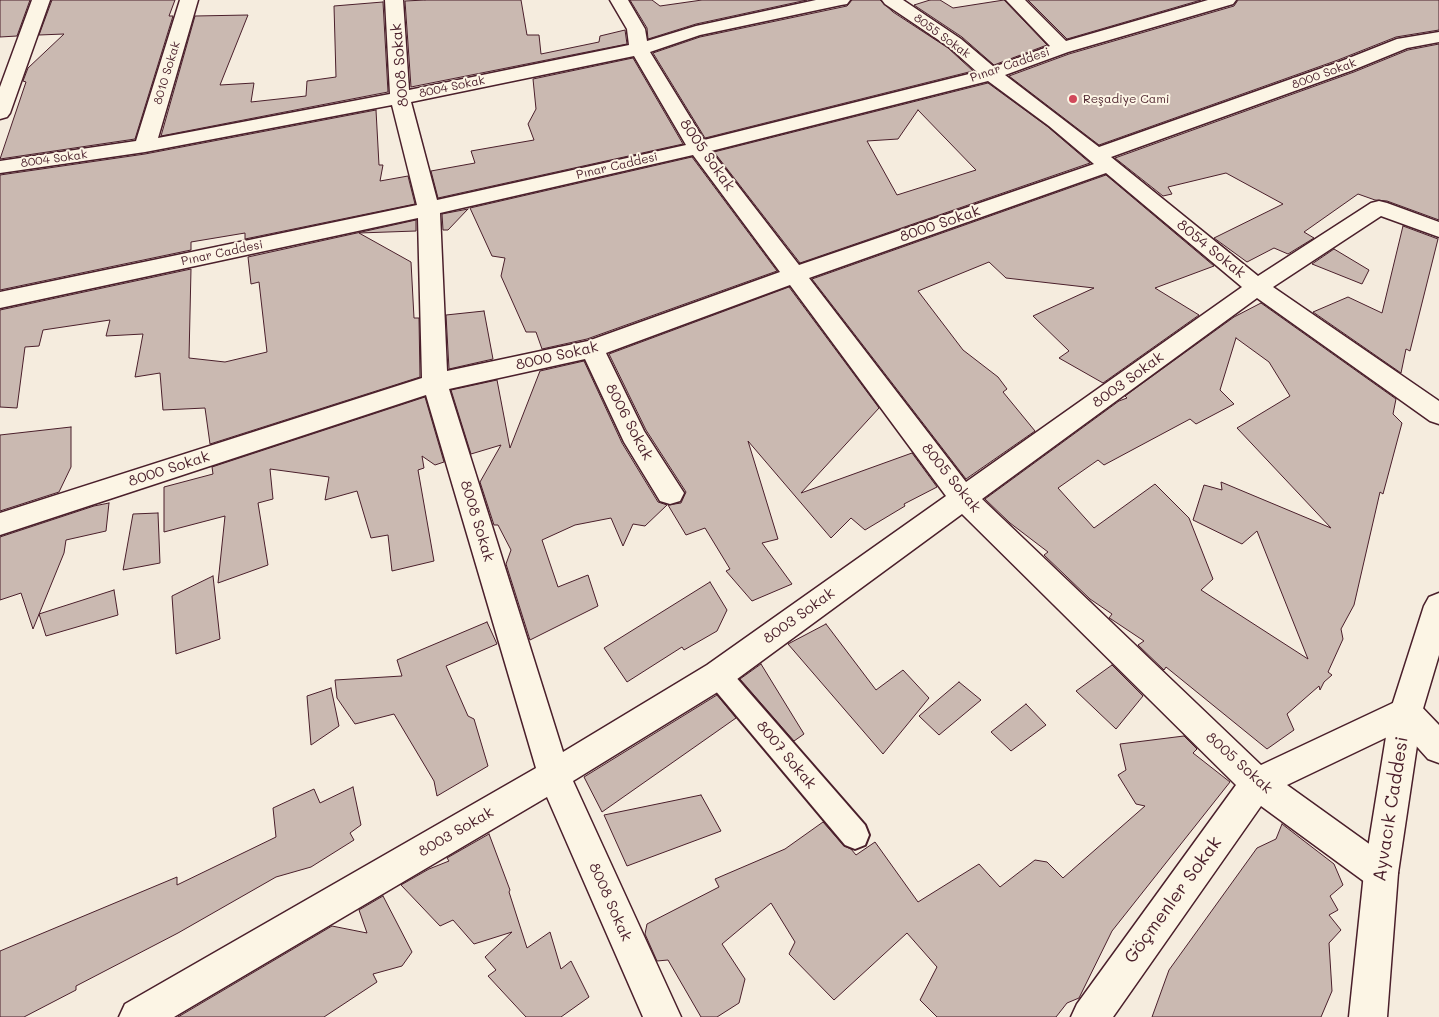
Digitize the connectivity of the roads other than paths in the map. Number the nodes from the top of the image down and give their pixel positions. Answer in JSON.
{"nodes":[{"id":1,"x":41,"y":0,"type":"edge"},
{"id":2,"x":189,"y":0,"type":"edge"},
{"id":3,"x":394,"y":0,"type":"edge"},
{"id":4,"x":618,"y":0,"type":"edge"},
{"id":5,"x":841,"y":0,"type":"edge"},
{"id":6,"x":891,"y":0,"type":"edge"},
{"id":7,"x":1015,"y":0,"type":"edge"},
{"id":8,"x":1226,"y":0,"type":"edge"},
{"id":9,"x":1439,"y":37,"type":"edge"},
{"id":10,"x":1403,"y":43,"type":"junction"},
{"id":11,"x":1062,"y":48,"type":"junction"},
{"id":12,"x":639,"y":49,"type":"junction"},
{"id":13,"x":1439,"y":56,"type":"edge"},
{"id":14,"x":991,"y":74,"type":"junction"},
{"id":15,"x":400,"y":98,"type":"junction"},
{"id":16,"x":0,"y":113,"type":"edge"},
{"id":17,"x":145,"y":146,"type":"junction"},
{"id":18,"x":698,"y":148,"type":"junction"},
{"id":19,"x":1102,"y":160,"type":"junction"},
{"id":20,"x":0,"y":167,"type":"edge"},
{"id":21,"x":429,"y":209,"type":"junction"},
{"id":22,"x":1439,"y":230,"type":"edge"},
{"id":23,"x":795,"y":275,"type":"junction"},
{"id":24,"x":1257,"y":287,"type":"junction"},
{"id":25,"x":0,"y":300,"type":"edge"},
{"id":26,"x":592,"y":350,"type":"junction"},
{"id":27,"x":435,"y":383,"type":"junction"},
{"id":28,"x":1439,"y":414,"type":"edge"},
{"id":29,"x":670,"y":492,"type":"dead end"},
{"id":30,"x":963,"y":498,"type":"junction"},
{"id":31,"x":0,"y":524,"type":"edge"},
{"id":32,"x":1439,"y":606,"type":"edge"},
{"id":33,"x":718,"y":674,"type":"junction"},
{"id":34,"x":1406,"y":712,"type":"junction"},
{"id":35,"x":1439,"y":748,"type":"edge"},
{"id":36,"x":554,"y":775,"type":"junction"},
{"id":37,"x":1257,"y":783,"type":"junction"},
{"id":38,"x":855,"y":836,"type":"dead end"},
{"id":39,"x":1381,"y":873,"type":"junction"},
{"id":40,"x":174,"y":1008,"type":"edge"},
{"id":41,"x":138,"y":1017,"type":"edge"},
{"id":42,"x":662,"y":1017,"type":"edge"},
{"id":43,"x":1090,"y":1017,"type":"edge"},
{"id":44,"x":1368,"y":1017,"type":"edge"}],
"edges":[{"from":1,"to":16,"type":"street"},
{"from":2,"to":17,"type":"street","name":"8010 Sokak"},
{"from":3,"to":15,"type":"street","name":"8008 Sokak"},
{"from":4,"to":12,"type":"street","name":"8005 Sokak"},
{"from":5,"to":12,"type":"street","name":"8004 Sokak"},
{"from":6,"to":14,"type":"street","name":"8055 Sokak"},
{"from":7,"to":11,"type":"street"},
{"from":8,"to":11,"type":"street","name":"Pınar Caddesi"},
{"from":9,"to":10,"type":"street","name":"8000 Sokak"},
{"from":10,"to":13,"type":"street"},
{"from":10,"to":19,"type":"street","name":"8000 Sokak"},
{"from":11,"to":14,"type":"street","name":"Pınar Caddesi"},
{"from":12,"to":15,"type":"street","name":"8004 Sokak"},
{"from":12,"to":18,"type":"street","name":"8005 Sokak"},
{"from":14,"to":18,"type":"street","name":"Pınar Caddesi"},
{"from":14,"to":19,"type":"street","name":"8054 Sokak"},
{"from":15,"to":17,"type":"street","name":"8004 Sokak"},
{"from":15,"to":21,"type":"street","name":"8008 Sokak"},
{"from":17,"to":20,"type":"street","name":"8004 Sokak"},
{"from":18,"to":21,"type":"street","name":"Pınar Caddesi"},
{"from":18,"to":23,"type":"street","name":"8005 Sokak"},
{"from":19,"to":23,"type":"street","name":"8000 Sokak"},
{"from":19,"to":24,"type":"street","name":"8054 Sokak"},
{"from":21,"to":25,"type":"street","name":"Pınar Caddesi"},
{"from":21,"to":27,"type":"street","name":"8008 Sokak"},
{"from":22,"to":24,"type":"street","name":"8003 Sokak"},
{"from":23,"to":26,"type":"street","name":"8000 Sokak"},
{"from":23,"to":30,"type":"street","name":"8005 Sokak"},
{"from":24,"to":28,"type":"street","name":"8054 Sokak"},
{"from":24,"to":30,"type":"street","name":"8003 Sokak"},
{"from":26,"to":27,"type":"street","name":"8000 Sokak"},
{"from":26,"to":29,"type":"street","name":"8006 Sokak"},
{"from":27,"to":31,"type":"street","name":"8000 Sokak"},
{"from":27,"to":36,"type":"street","name":"8008 Sokak"},
{"from":30,"to":33,"type":"street","name":"8003 Sokak"},
{"from":30,"to":37,"type":"street","name":"8005 Sokak"},
{"from":32,"to":34,"type":"street","name":"Ayvacık Caddesi"},
{"from":33,"to":36,"type":"street","name":"8003 Sokak"},
{"from":33,"to":38,"type":"street","name":"8007 Sokak"},
{"from":34,"to":35,"type":"street"},
{"from":34,"to":37,"type":"street"},
{"from":34,"to":39,"type":"street","name":"Ayvacık Caddesi"},
{"from":36,"to":40,"type":"street","name":"8003 Sokak"},
{"from":36,"to":42,"type":"street","name":"8008 Sokak"},
{"from":37,"to":39,"type":"street","name":"8005 Sokak"},
{"from":37,"to":43,"type":"street","name":"Göçmenler Sokak"},
{"from":39,"to":44,"type":"street","name":"Ayvacık Caddesi"},
{"from":40,"to":41,"type":"street","name":"8003 Sokak"}]}
